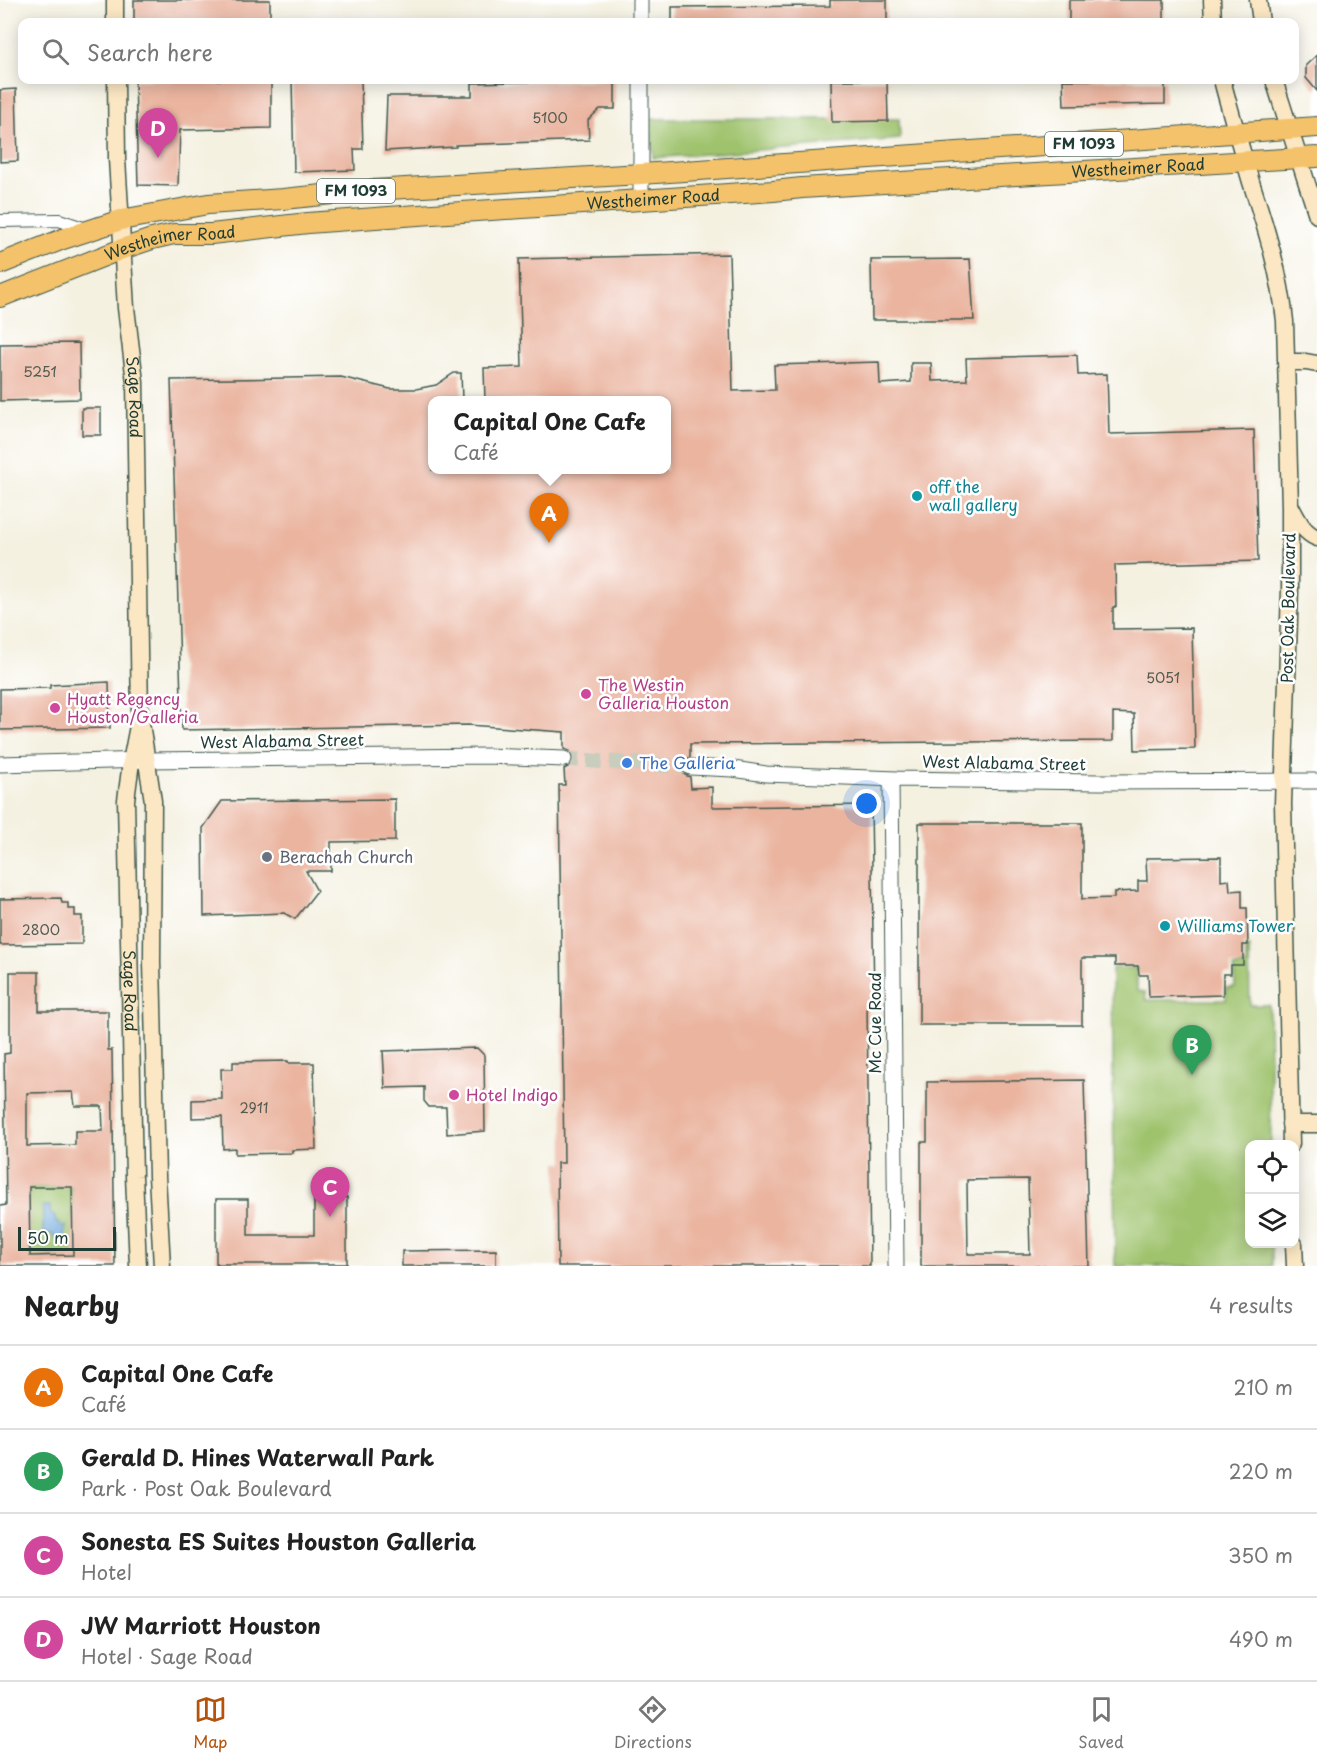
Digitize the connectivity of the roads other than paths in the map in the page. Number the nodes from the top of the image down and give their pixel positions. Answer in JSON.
{"nodes":[{"id":1,"x":115,"y":0,"type":"edge"},
{"id":2,"x":640,"y":0,"type":"edge"},
{"id":3,"x":1212,"y":0,"type":"edge"},
{"id":4,"x":1258,"y":0,"type":"edge"},
{"id":5,"x":115,"y":18,"type":"edge"},
{"id":6,"x":640,"y":18,"type":"edge"},
{"id":7,"x":1213,"y":18,"type":"edge"},
{"id":8,"x":1260,"y":18,"type":"edge"},
{"id":9,"x":116,"y":84,"type":"edge"},
{"id":10,"x":641,"y":84,"type":"edge"},
{"id":11,"x":1223,"y":84,"type":"edge"},
{"id":12,"x":1275,"y":84,"type":"edge"},
{"id":13,"x":1317,"y":127,"type":"edge"},
{"id":14,"x":1289,"y":129,"type":"junction"},
{"id":15,"x":1237,"y":133,"type":"junction"},
{"id":16,"x":1055,"y":146,"type":"junction"},
{"id":17,"x":878,"y":158,"type":"junction"},
{"id":18,"x":1308,"y":158,"type":"edge"},
{"id":19,"x":1245,"y":162,"type":"junction"},
{"id":20,"x":641,"y":174,"type":"junction"},
{"id":21,"x":984,"y":178,"type":"junction"},
{"id":22,"x":468,"y":184,"type":"junction"},
{"id":23,"x":802,"y":188,"type":"junction"},
{"id":24,"x":372,"y":189,"type":"junction"},
{"id":25,"x":641,"y":201,"type":"junction"},
{"id":26,"x":1317,"y":215,"type":"edge"},
{"id":27,"x":389,"y":217,"type":"junction"},
{"id":28,"x":121,"y":220,"type":"junction"},
{"id":29,"x":0,"y":221,"type":"edge"},
{"id":30,"x":318,"y":222,"type":"junction"},
{"id":31,"x":90,"y":230,"type":"junction"},
{"id":32,"x":123,"y":249,"type":"junction"},
{"id":33,"x":0,"y":264,"type":"edge"},
{"id":34,"x":0,"y":297,"type":"edge"},
{"id":35,"x":1286,"y":362,"type":"junction"},
{"id":36,"x":1317,"y":364,"type":"edge"},
{"id":37,"x":1290,"y":507,"type":"junction"},
{"id":38,"x":1317,"y":538,"type":"edge"},
{"id":39,"x":564,"y":759,"type":"tunnel mouth"},
{"id":40,"x":139,"y":761,"type":"junction"},
{"id":41,"x":0,"y":764,"type":"edge"},
{"id":42,"x":690,"y":767,"type":"tunnel mouth"},
{"id":43,"x":891,"y":779,"type":"junction"},
{"id":44,"x":1283,"y":781,"type":"junction"},
{"id":45,"x":1317,"y":781,"type":"edge"},
{"id":46,"x":129,"y":960,"type":"junction"},
{"id":47,"x":152,"y":963,"type":"junction"},
{"id":48,"x":1290,"y":1124,"type":"junction"},
{"id":49,"x":1317,"y":1124,"type":"edge"},
{"id":50,"x":1291,"y":1140,"type":"edge"},
{"id":51,"x":134,"y":1176,"type":"junction"},
{"id":52,"x":157,"y":1176,"type":"junction"},
{"id":53,"x":1294,"y":1248,"type":"edge"},
{"id":54,"x":138,"y":1266,"type":"edge"},
{"id":55,"x":162,"y":1266,"type":"edge"},
{"id":56,"x":896,"y":1266,"type":"edge"},
{"id":57,"x":1295,"y":1266,"type":"edge"}],
"edges":[{"from":1,"to":5,"type":"main road"},
{"from":2,"to":6,"type":"street"},
{"from":3,"to":7,"type":"main road"},
{"from":4,"to":8,"type":"main road"},
{"from":9,"to":28,"type":"main road","name":"Sage Road"},
{"from":10,"to":20,"type":"street"},
{"from":11,"to":15,"type":"main road","name":"Post Oak Boulevard"},
{"from":12,"to":14,"type":"main road"},
{"from":13,"to":14,"type":"main road","name":"Westheimer Road","number":"FM 1093"},
{"from":14,"to":15,"type":"main road","name":"Westheimer Road","number":"FM 1093"},
{"from":14,"to":18,"type":"main road"},
{"from":15,"to":16,"type":"main road","name":"Westheimer Road","number":"FM 1093"},
{"from":15,"to":19,"type":"main road","name":"Post Oak Boulevard"},
{"from":16,"to":17,"type":"main road","name":"Westheimer Road","number":"FM 1093"},
{"from":16,"to":21,"type":"main road"},
{"from":17,"to":20,"type":"main road","name":"Westheimer Road","number":"FM 1093"},
{"from":17,"to":23,"type":"main road"},
{"from":18,"to":19,"type":"main road","name":"Westheimer Road","number":"FM 1093"},
{"from":18,"to":26,"type":"main road"},
{"from":19,"to":21,"type":"main road","name":"Westheimer Road","number":"FM 1093"},
{"from":19,"to":35,"type":"main road","name":"Post Oak Boulevard"},
{"from":20,"to":22,"type":"main road","name":"Westheimer Road","number":"FM 1093"},
{"from":20,"to":25,"type":"street"},
{"from":21,"to":23,"type":"main road","name":"Westheimer Road","number":"FM 1093"},
{"from":22,"to":24,"type":"main road","name":"Westheimer Road","number":"FM 1093"},
{"from":22,"to":27,"type":"main road"},
{"from":23,"to":25,"type":"main road","name":"Westheimer Road","number":"FM 1093"},
{"from":24,"to":28,"type":"main road","name":"Westheimer Road","number":"FM 1093"},
{"from":24,"to":30,"type":"main road"},
{"from":25,"to":27,"type":"main road","name":"Westheimer Road","number":"FM 1093"},
{"from":27,"to":30,"type":"main road","name":"Westheimer Road","number":"FM 1093"},
{"from":28,"to":31,"type":"main road","name":"Westheimer Road","number":"FM 1093"},
{"from":28,"to":32,"type":"main road","name":"Sage Road"},
{"from":29,"to":31,"type":"street"},
{"from":30,"to":32,"type":"main road","name":"Westheimer Road","number":"FM 1093"},
{"from":31,"to":33,"type":"main road","name":"Westheimer Road","number":"FM 1093"},
{"from":32,"to":34,"type":"main road","name":"Westheimer Road","number":"FM 1093"},
{"from":32,"to":40,"type":"main road","name":"Sage Road"},
{"from":35,"to":36,"type":"main road"},
{"from":35,"to":37,"type":"main road","name":"Post Oak Boulevard"},
{"from":37,"to":38,"type":"main road"},
{"from":37,"to":44,"type":"main road","name":"Post Oak Boulevard"},
{"from":39,"to":40,"type":"street","name":"West Alabama Street"},
{"from":40,"to":41,"type":"street","name":"West Alabama Street"},
{"from":40,"to":46,"type":"main road","name":"Sage Road"},
{"from":40,"to":47,"type":"main road","name":"Sage Road"},
{"from":42,"to":43,"type":"street","name":"West Alabama Street"},
{"from":43,"to":44,"type":"street","name":"West Alabama Street"},
{"from":43,"to":56,"type":"street","name":"Mc Cue Road"},
{"from":44,"to":45,"type":"street","name":"West Alabama Street"},
{"from":44,"to":48,"type":"main road","name":"Post Oak Boulevard"},
{"from":46,"to":47,"type":"main road"},
{"from":46,"to":51,"type":"main road","name":"Sage Road"},
{"from":47,"to":52,"type":"main road","name":"Sage Road"},
{"from":48,"to":49,"type":"main road"},
{"from":48,"to":50,"type":"main road","name":"Post Oak Boulevard"},
{"from":51,"to":52,"type":"main road"},
{"from":51,"to":54,"type":"main road","name":"Sage Road"},
{"from":52,"to":55,"type":"main road","name":"Sage Road"},
{"from":53,"to":57,"type":"main road"}]}
